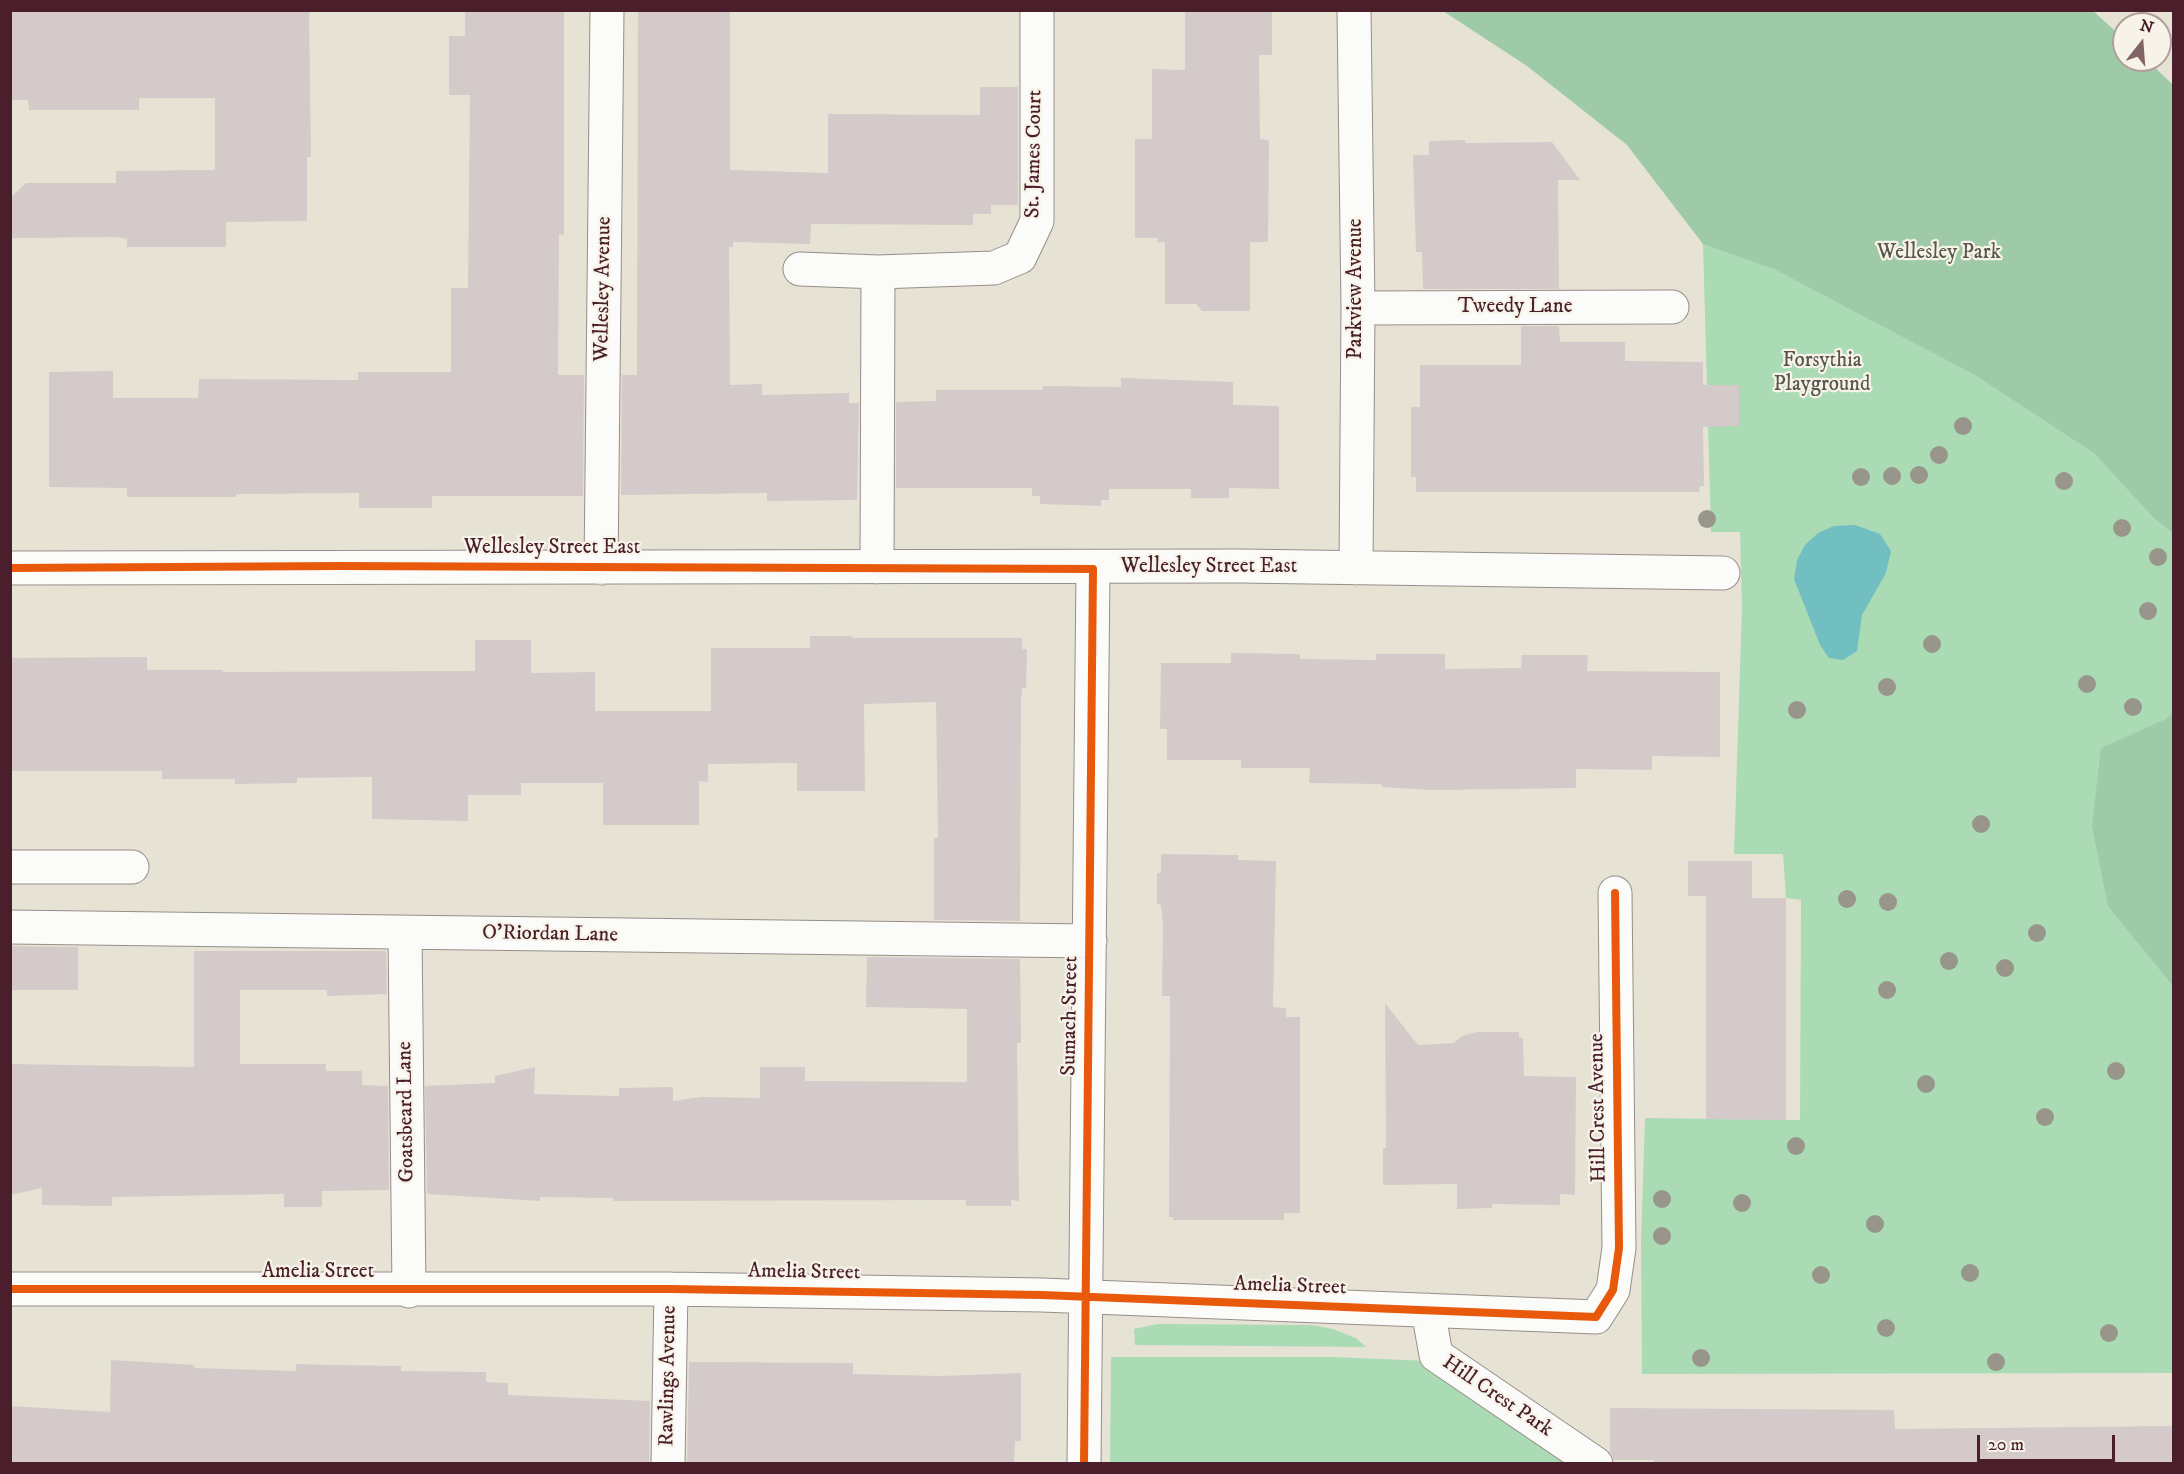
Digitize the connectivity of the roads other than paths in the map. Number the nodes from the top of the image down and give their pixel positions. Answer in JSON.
{"nodes":[{"id":1,"x":607,"y":10,"type":"edge"},
{"id":2,"x":1037,"y":10,"type":"edge"},
{"id":3,"x":1354,"y":10,"type":"edge"},
{"id":4,"x":800,"y":269,"type":"dead end"},
{"id":5,"x":878,"y":272,"type":"junction"},
{"id":6,"x":1672,"y":307,"type":"dead end"},
{"id":7,"x":1358,"y":308,"type":"junction"},
{"id":8,"x":878,"y":567,"type":"junction"},
{"id":9,"x":10,"y":568,"type":"edge"},
{"id":10,"x":601,"y":568,"type":"junction"},
{"id":11,"x":1356,"y":568,"type":"junction"},
{"id":12,"x":1093,"y":569,"type":"junction"},
{"id":13,"x":1723,"y":573,"type":"dead end"},
{"id":14,"x":10,"y":867,"type":"edge"},
{"id":15,"x":132,"y":867,"type":"dead end"},
{"id":16,"x":1615,"y":893,"type":"dead end"},
{"id":17,"x":10,"y":927,"type":"edge"},
{"id":18,"x":405,"y":933,"type":"junction"},
{"id":19,"x":1090,"y":941,"type":"junction"},
{"id":20,"x":10,"y":1289,"type":"edge"},
{"id":21,"x":671,"y":1289,"type":"junction"},
{"id":22,"x":409,"y":1291,"type":"junction"},
{"id":23,"x":1085,"y":1296,"type":"junction"},
{"id":24,"x":1428,"y":1310,"type":"junction"},
{"id":25,"x":1596,"y":1317,"type":"joint"},
{"id":26,"x":668,"y":1464,"type":"edge"},
{"id":27,"x":1084,"y":1464,"type":"edge"},
{"id":28,"x":1596,"y":1464,"type":"edge"}],
"edges":[{"from":1,"to":10,"type":"street","name":"Wellesley Avenue"},
{"from":2,"to":5,"type":"street","name":"St. James Court"},
{"from":3,"to":7,"type":"street","name":"Parkview Avenue"},
{"from":4,"to":5,"type":"street","name":"St. James Court"},
{"from":5,"to":8,"type":"street"},
{"from":6,"to":7,"type":"street","name":"Tweedy Lane"},
{"from":7,"to":11,"type":"street","name":"Parkview Avenue"},
{"from":8,"to":10,"type":"street","name":"Wellesley Street East"},
{"from":8,"to":12,"type":"street","name":"Wellesley Street East"},
{"from":9,"to":10,"type":"street","name":"Wellesley Street East"},
{"from":11,"to":12,"type":"street","name":"Wellesley Street East"},
{"from":11,"to":13,"type":"street","name":"Wellesley Street East"},
{"from":12,"to":19,"type":"street","name":"Sumach Street"},
{"from":14,"to":15,"type":"street"},
{"from":16,"to":25,"type":"street","name":"Hill Crest Avenue"},
{"from":17,"to":18,"type":"street","name":"O'Riordan Lane"},
{"from":18,"to":19,"type":"street","name":"O'Riordan Lane"},
{"from":18,"to":22,"type":"street","name":"Goatsbeard Lane"},
{"from":19,"to":23,"type":"street","name":"Sumach Street"},
{"from":20,"to":22,"type":"street","name":"Amelia Street"},
{"from":21,"to":22,"type":"street","name":"Amelia Street"},
{"from":21,"to":23,"type":"street","name":"Amelia Street"},
{"from":21,"to":26,"type":"street","name":"Rawlings Avenue"},
{"from":23,"to":24,"type":"street","name":"Amelia Street"},
{"from":23,"to":27,"type":"street","name":"Sumach Street"},
{"from":24,"to":25,"type":"street","name":"Amelia Street"},
{"from":24,"to":28,"type":"street","name":"Hill Crest Park"}]}
